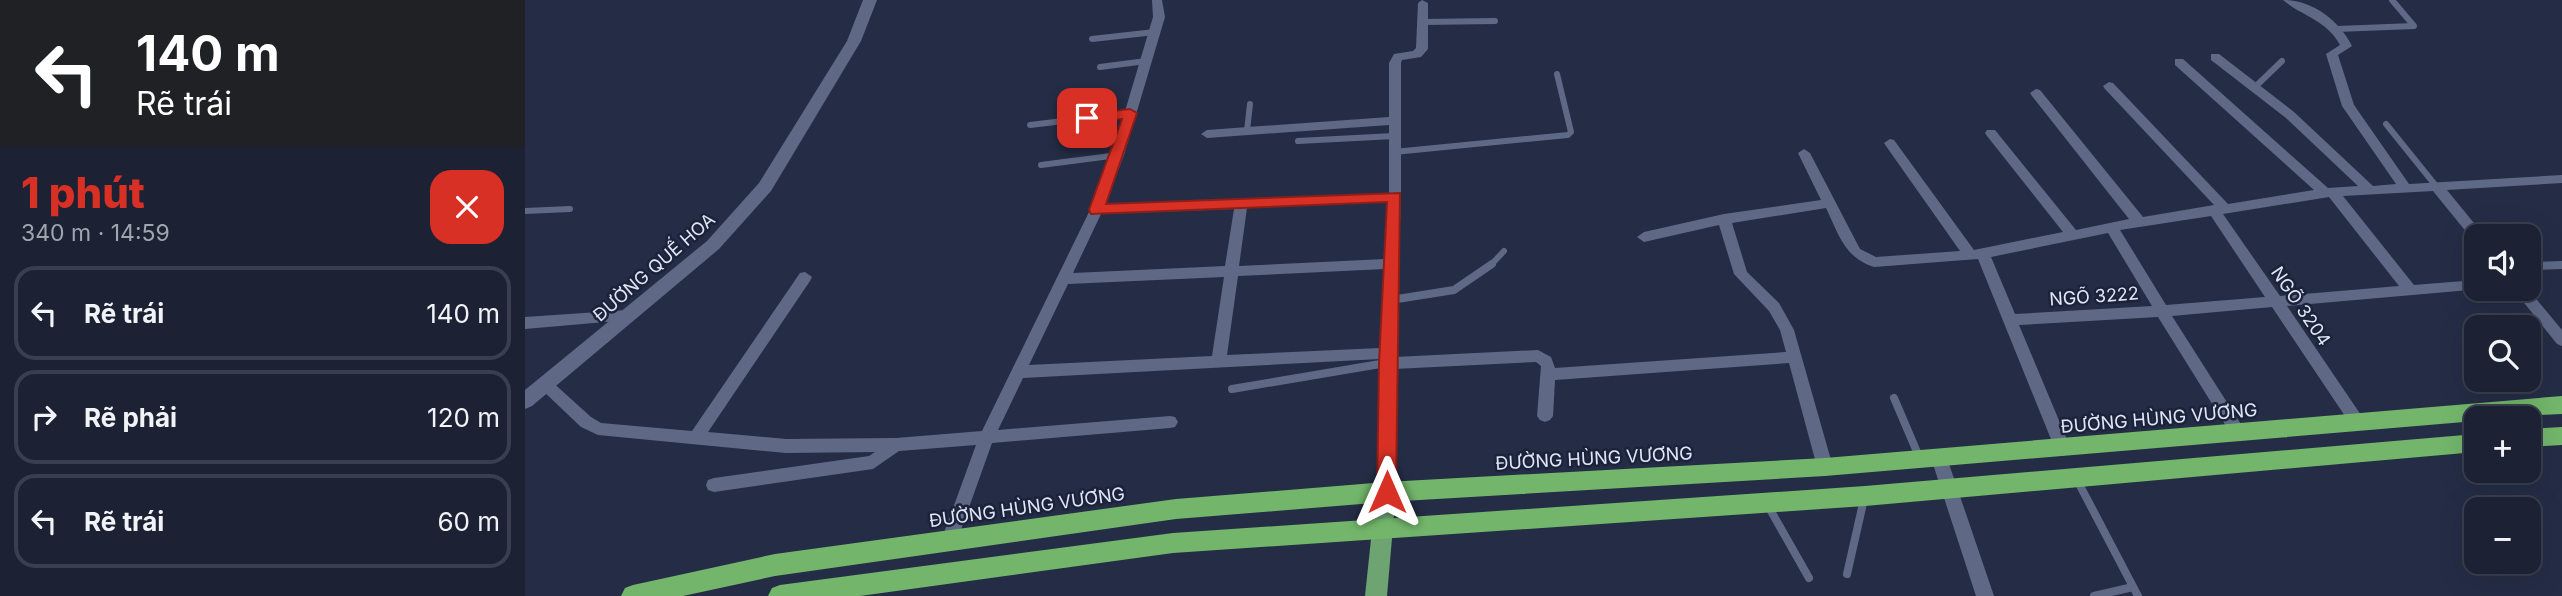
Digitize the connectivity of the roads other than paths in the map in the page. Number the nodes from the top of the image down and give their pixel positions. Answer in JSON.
{"nodes":[{"id":1,"x":870,"y":0,"type":"edge"},
{"id":2,"x":1157,"y":0,"type":"edge"},
{"id":3,"x":2288,"y":0,"type":"edge"},
{"id":4,"x":2392,"y":0,"type":"edge"},
{"id":5,"x":1423,"y":4,"type":"dead end"},
{"id":6,"x":1495,"y":21,"type":"dead end"},
{"id":7,"x":1423,"y":22,"type":"junction"},
{"id":8,"x":2337,"y":29,"type":"junction"},
{"id":9,"x":1155,"y":32,"type":"junction"},
{"id":10,"x":1092,"y":39,"type":"dead end"},
{"id":11,"x":2215,"y":57,"type":"dead end"},
{"id":12,"x":1146,"y":61,"type":"junction"},
{"id":13,"x":2282,"y":61,"type":"dead end"},
{"id":14,"x":2179,"y":62,"type":"dead end"},
{"id":15,"x":1100,"y":67,"type":"dead end"},
{"id":16,"x":1557,"y":74,"type":"dead end"},
{"id":17,"x":2109,"y":86,"type":"dead end"},
{"id":18,"x":2254,"y":88,"type":"junction"},
{"id":19,"x":2036,"y":93,"type":"dead end"},
{"id":20,"x":1069,"y":95,"type":"dead end"},
{"id":21,"x":1250,"y":104,"type":"dead end"},
{"id":22,"x":1130,"y":113,"type":"junction"},
{"id":23,"x":1065,"y":121,"type":"junction"},
{"id":24,"x":1394,"y":121,"type":"junction"},
{"id":25,"x":2386,"y":124,"type":"dead end"},
{"id":26,"x":1030,"y":125,"type":"dead end"},
{"id":27,"x":1247,"y":131,"type":"junction"},
{"id":28,"x":1207,"y":134,"type":"dead end"},
{"id":29,"x":1991,"y":134,"type":"dead end"},
{"id":30,"x":1394,"y":136,"type":"junction"},
{"id":31,"x":1297,"y":141,"type":"dead end"},
{"id":32,"x":1891,"y":144,"type":"dead end"},
{"id":33,"x":1394,"y":152,"type":"junction"},
{"id":34,"x":1804,"y":153,"type":"dead end"},
{"id":35,"x":1118,"y":155,"type":"junction"},
{"id":36,"x":1041,"y":165,"type":"dead end"},
{"id":37,"x":2562,"y":178,"type":"edge"},
{"id":38,"x":2436,"y":186,"type":"junction"},
{"id":39,"x":2405,"y":188,"type":"junction"},
{"id":40,"x":2370,"y":190,"type":"junction"},
{"id":41,"x":2329,"y":193,"type":"junction"},
{"id":42,"x":1395,"y":197,"type":"junction"},
{"id":43,"x":1829,"y":203,"type":"junction"},
{"id":44,"x":1241,"y":204,"type":"junction"},
{"id":45,"x":570,"y":209,"type":"dead end"},
{"id":46,"x":2219,"y":209,"type":"junction"},
{"id":47,"x":1097,"y":210,"type":"junction"},
{"id":48,"x":525,"y":211,"type":"edge"},
{"id":49,"x":1724,"y":219,"type":"junction"},
{"id":50,"x":2139,"y":222,"type":"junction"},
{"id":51,"x":2467,"y":224,"type":"edge"},
{"id":52,"x":2111,"y":227,"type":"junction"},
{"id":53,"x":2073,"y":235,"type":"junction"},
{"id":54,"x":1644,"y":237,"type":"dead end"},
{"id":55,"x":1504,"y":251,"type":"dead end"},
{"id":56,"x":1977,"y":254,"type":"junction"},
{"id":57,"x":1392,"y":264,"type":"junction"},
{"id":58,"x":2562,"y":265,"type":"edge"},
{"id":59,"x":2541,"y":266,"type":"edge"},
{"id":60,"x":1231,"y":272,"type":"junction"},
{"id":61,"x":805,"y":277,"type":"dead end"},
{"id":62,"x":1065,"y":279,"type":"junction"},
{"id":63,"x":2464,"y":286,"type":"edge"},
{"id":64,"x":2411,"y":291,"type":"junction"},
{"id":65,"x":1390,"y":300,"type":"junction"},
{"id":66,"x":2530,"y":301,"type":"edge"},
{"id":67,"x":2276,"y":303,"type":"junction"},
{"id":68,"x":2162,"y":311,"type":"junction"},
{"id":69,"x":628,"y":315,"type":"junction"},
{"id":70,"x":2010,"y":320,"type":"junction"},
{"id":71,"x":525,"y":323,"type":"edge"},
{"id":72,"x":2562,"y":340,"type":"edge"},
{"id":73,"x":1795,"y":357,"type":"junction"},
{"id":74,"x":1387,"y":358,"type":"junction"},
{"id":75,"x":1219,"y":361,"type":"junction"},
{"id":76,"x":1017,"y":372,"type":"junction"},
{"id":77,"x":1547,"y":375,"type":"junction"},
{"id":78,"x":545,"y":384,"type":"junction"},
{"id":79,"x":1232,"y":389,"type":"dead end"},
{"id":80,"x":1894,"y":398,"type":"dead end"},
{"id":81,"x":525,"y":401,"type":"edge"},
{"id":82,"x":2562,"y":405,"type":"edge"},
{"id":83,"x":1545,"y":416,"type":"dead end"},
{"id":84,"x":1170,"y":422,"type":"dead end"},
{"id":85,"x":2358,"y":423,"type":"junction"},
{"id":86,"x":2239,"y":434,"type":"junction"},
{"id":87,"x":2562,"y":436,"type":"edge"},
{"id":88,"x":2541,"y":437,"type":"edge"},
{"id":89,"x":986,"y":438,"type":"junction"},
{"id":90,"x":695,"y":439,"type":"junction"},
{"id":91,"x":2464,"y":444,"type":"edge"},
{"id":92,"x":896,"y":445,"type":"junction"},
{"id":93,"x":2063,"y":449,"type":"junction"},
{"id":94,"x":1930,"y":459,"type":"junction"},
{"id":95,"x":1825,"y":467,"type":"junction"},
{"id":96,"x":2075,"y":478,"type":"junction"},
{"id":97,"x":714,"y":485,"type":"dead end"},
{"id":98,"x":1949,"y":488,"type":"junction"},
{"id":99,"x":1387,"y":492,"type":"junction"},
{"id":100,"x":1865,"y":496,"type":"junction"},
{"id":101,"x":1766,"y":504,"type":"junction"},
{"id":102,"x":1383,"y":528,"type":"junction"},
{"id":103,"x":949,"y":541,"type":"junction"},
{"id":104,"x":1847,"y":574,"type":"dead end"},
{"id":105,"x":1809,"y":578,"type":"dead end"},
{"id":106,"x":2136,"y":592,"type":"edge"},
{"id":107,"x":633,"y":596,"type":"edge"},
{"id":108,"x":780,"y":596,"type":"edge"},
{"id":109,"x":1376,"y":596,"type":"edge"},
{"id":110,"x":1985,"y":596,"type":"edge"},
{"id":111,"x":2094,"y":596,"type":"edge"}],
"edges":[{"from":1,"to":69,"type":"street","name":"ĐƯỜNG QUẾ HOA"},
{"from":2,"to":9,"type":"street"},
{"from":3,"to":8,"type":"street"},
{"from":4,"to":8,"type":"lane"},
{"from":5,"to":7,"type":"street"},
{"from":6,"to":7,"type":"lane"},
{"from":7,"to":24,"type":"street"},
{"from":8,"to":39,"type":"street"},
{"from":9,"to":10,"type":"lane"},
{"from":9,"to":12,"type":"street"},
{"from":11,"to":18,"type":"street"},
{"from":12,"to":15,"type":"lane"},
{"from":12,"to":22,"type":"street"},
{"from":13,"to":18,"type":"lane"},
{"from":14,"to":41,"type":"street"},
{"from":16,"to":33,"type":"lane"},
{"from":17,"to":46,"type":"street","name":"NGÕ 3204"},
{"from":18,"to":40,"type":"street"},
{"from":19,"to":50,"type":"street"},
{"from":20,"to":23,"type":"lane"},
{"from":21,"to":27,"type":"lane"},
{"from":22,"to":23,"type":"lane"},
{"from":22,"to":35,"type":"street"},
{"from":23,"to":26,"type":"lane"},
{"from":24,"to":27,"type":"street"},
{"from":24,"to":30,"type":"street"},
{"from":25,"to":38,"type":"lane"},
{"from":27,"to":28,"type":"street"},
{"from":29,"to":53,"type":"street"},
{"from":30,"to":31,"type":"lane"},
{"from":30,"to":33,"type":"street"},
{"from":32,"to":56,"type":"street"},
{"from":33,"to":42,"type":"street"},
{"from":34,"to":43,"type":"street"},
{"from":35,"to":36,"type":"lane"},
{"from":35,"to":47,"type":"street"},
{"from":37,"to":38,"type":"street"},
{"from":38,"to":39,"type":"street"},
{"from":38,"to":51,"type":"street"},
{"from":39,"to":40,"type":"street"},
{"from":40,"to":41,"type":"street"},
{"from":41,"to":46,"type":"street"},
{"from":41,"to":64,"type":"street"},
{"from":42,"to":44,"type":"street"},
{"from":42,"to":57,"type":"street"},
{"from":43,"to":49,"type":"street"},
{"from":43,"to":56,"type":"street"},
{"from":44,"to":47,"type":"street"},
{"from":44,"to":60,"type":"street"},
{"from":45,"to":48,"type":"lane"},
{"from":46,"to":50,"type":"street"},
{"from":46,"to":67,"type":"street","name":"NGÕ 3204"},
{"from":47,"to":62,"type":"street"},
{"from":49,"to":54,"type":"street"},
{"from":49,"to":73,"type":"street"},
{"from":50,"to":52,"type":"street"},
{"from":52,"to":53,"type":"street"},
{"from":52,"to":68,"type":"street"},
{"from":53,"to":56,"type":"street"},
{"from":55,"to":65,"type":"lane"},
{"from":56,"to":70,"type":"street"},
{"from":57,"to":60,"type":"street"},
{"from":57,"to":65,"type":"street"},
{"from":58,"to":59,"type":"lane"},
{"from":60,"to":62,"type":"street"},
{"from":60,"to":75,"type":"street"},
{"from":61,"to":90,"type":"street"},
{"from":62,"to":76,"type":"street"},
{"from":63,"to":64,"type":"street"},
{"from":64,"to":67,"type":"street"},
{"from":65,"to":74,"type":"street"},
{"from":66,"to":72,"type":"street"},
{"from":67,"to":68,"type":"street"},
{"from":67,"to":85,"type":"street","name":"NGÕ 3204"},
{"from":68,"to":70,"type":"street","name":"NGÕ 3222"},
{"from":68,"to":86,"type":"street","name":"NGÕ 3222"},
{"from":69,"to":71,"type":"street"},
{"from":69,"to":78,"type":"street","name":"ĐƯỜNG QUẾ HOA"},
{"from":70,"to":93,"type":"street"},
{"from":73,"to":77,"type":"street"},
{"from":73,"to":95,"type":"street"},
{"from":74,"to":75,"type":"street"},
{"from":74,"to":77,"type":"street"},
{"from":74,"to":79,"type":"lane"},
{"from":74,"to":99,"type":"street"},
{"from":75,"to":76,"type":"street"},
{"from":76,"to":89,"type":"street"},
{"from":77,"to":83,"type":"street"},
{"from":78,"to":81,"type":"street","name":"ĐƯỜNG QUẾ HOA"},
{"from":78,"to":90,"type":"street"},
{"from":80,"to":94,"type":"lane"},
{"from":82,"to":85,"type":"highway","name":"ĐƯỜNG HÙNG VƯƠNG"},
{"from":84,"to":89,"type":"street"},
{"from":85,"to":86,"type":"highway","name":"ĐƯỜNG HÙNG VƯƠNG"},
{"from":86,"to":93,"type":"highway","name":"ĐƯỜNG HÙNG VƯƠNG"},
{"from":87,"to":88,"type":"highway"},
{"from":89,"to":92,"type":"street"},
{"from":89,"to":103,"type":"street"},
{"from":90,"to":92,"type":"street"},
{"from":91,"to":96,"type":"highway"},
{"from":92,"to":97,"type":"street"},
{"from":93,"to":94,"type":"highway","name":"ĐƯỜNG HÙNG VƯƠNG"},
{"from":94,"to":95,"type":"highway","name":"ĐƯỜNG HÙNG VƯƠNG"},
{"from":94,"to":98,"type":"street"},
{"from":95,"to":99,"type":"highway","name":"ĐƯỜNG HÙNG VƯƠNG"},
{"from":96,"to":98,"type":"highway"},
{"from":96,"to":106,"type":"lane"},
{"from":98,"to":100,"type":"highway"},
{"from":98,"to":110,"type":"street"},
{"from":99,"to":102,"type":"main road"},
{"from":99,"to":103,"type":"highway","name":"ĐƯỜNG HÙNG VƯƠNG"},
{"from":100,"to":101,"type":"highway"},
{"from":100,"to":104,"type":"lane"},
{"from":101,"to":102,"type":"highway"},
{"from":101,"to":105,"type":"lane"},
{"from":102,"to":108,"type":"highway"},
{"from":102,"to":109,"type":"main road"},
{"from":103,"to":107,"type":"highway","name":"ĐƯỜNG HÙNG VƯƠNG"},
{"from":106,"to":111,"type":"lane"}]}
